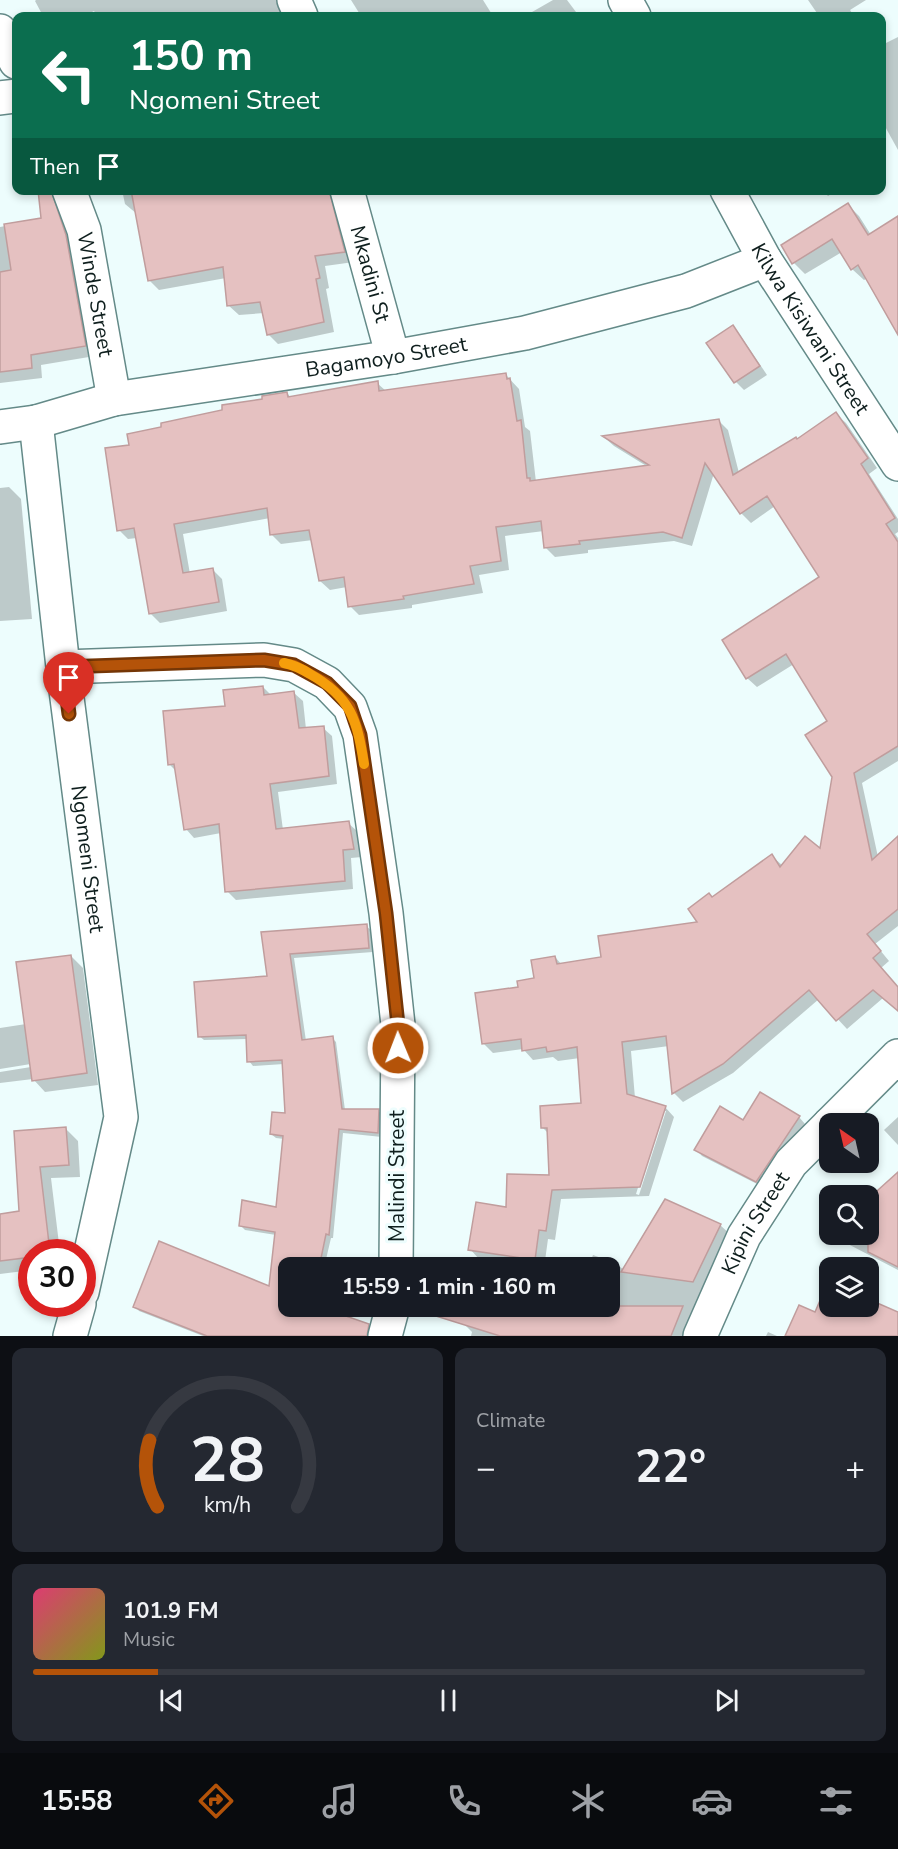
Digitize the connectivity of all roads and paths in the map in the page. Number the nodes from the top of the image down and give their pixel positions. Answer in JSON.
{"nodes":[{"id":1,"x":0,"y":31,"type":"edge"},
{"id":2,"x":12,"y":54,"type":"edge"},
{"id":3,"x":71,"y":195,"type":"edge"},
{"id":4,"x":348,"y":195,"type":"edge"},
{"id":5,"x":731,"y":195,"type":"edge"},
{"id":6,"x":765,"y":260,"type":"junction"},
{"id":7,"x":393,"y":357,"type":"junction"},
{"id":8,"x":114,"y":399,"type":"junction"},
{"id":9,"x":36,"y":422,"type":"junction"},
{"id":10,"x":0,"y":428,"type":"edge"},
{"id":11,"x":898,"y":463,"type":"edge"},
{"id":12,"x":63,"y":667,"type":"junction"},
{"id":13,"x":898,"y":1056,"type":"edge"},
{"id":14,"x":841,"y":1113,"type":"edge"},
{"id":15,"x":819,"y":1135,"type":"edge"},
{"id":16,"x":94,"y":1239,"type":"edge"},
{"id":17,"x":396,"y":1257,"type":"edge"},
{"id":18,"x":75,"y":1317,"type":"edge"},
{"id":19,"x":390,"y":1317,"type":"edge"},
{"id":20,"x":70,"y":1336,"type":"edge"},
{"id":21,"x":385,"y":1336,"type":"edge"},
{"id":22,"x":700,"y":1336,"type":"edge"}],
"edges":[{"from":1,"to":2,"type":"street"},
{"from":3,"to":8,"type":"street","name":"Winde Street"},
{"from":4,"to":7,"type":"street","name":"Mkadini St"},
{"from":5,"to":6,"type":"street","name":"Kilwa Kisiwani Street"},
{"from":6,"to":7,"type":"street","name":"Bagamoyo Street"},
{"from":6,"to":11,"type":"street","name":"Kilwa Kisiwani Street"},
{"from":7,"to":8,"type":"street","name":"Bagamoyo Street"},
{"from":8,"to":9,"type":"street","name":"Bagamoyo Street"},
{"from":9,"to":10,"type":"street","name":"Bagamoyo Street"},
{"from":9,"to":12,"type":"street","name":"Ngomeni Street"},
{"from":12,"to":16,"type":"street","name":"Ngomeni Street"},
{"from":12,"to":17,"type":"street","name":"Malindi Street"},
{"from":13,"to":14,"type":"street","name":"Kipini Street"},
{"from":15,"to":22,"type":"street","name":"Kipini Street"},
{"from":18,"to":20,"type":"street"},
{"from":19,"to":21,"type":"street"}]}
